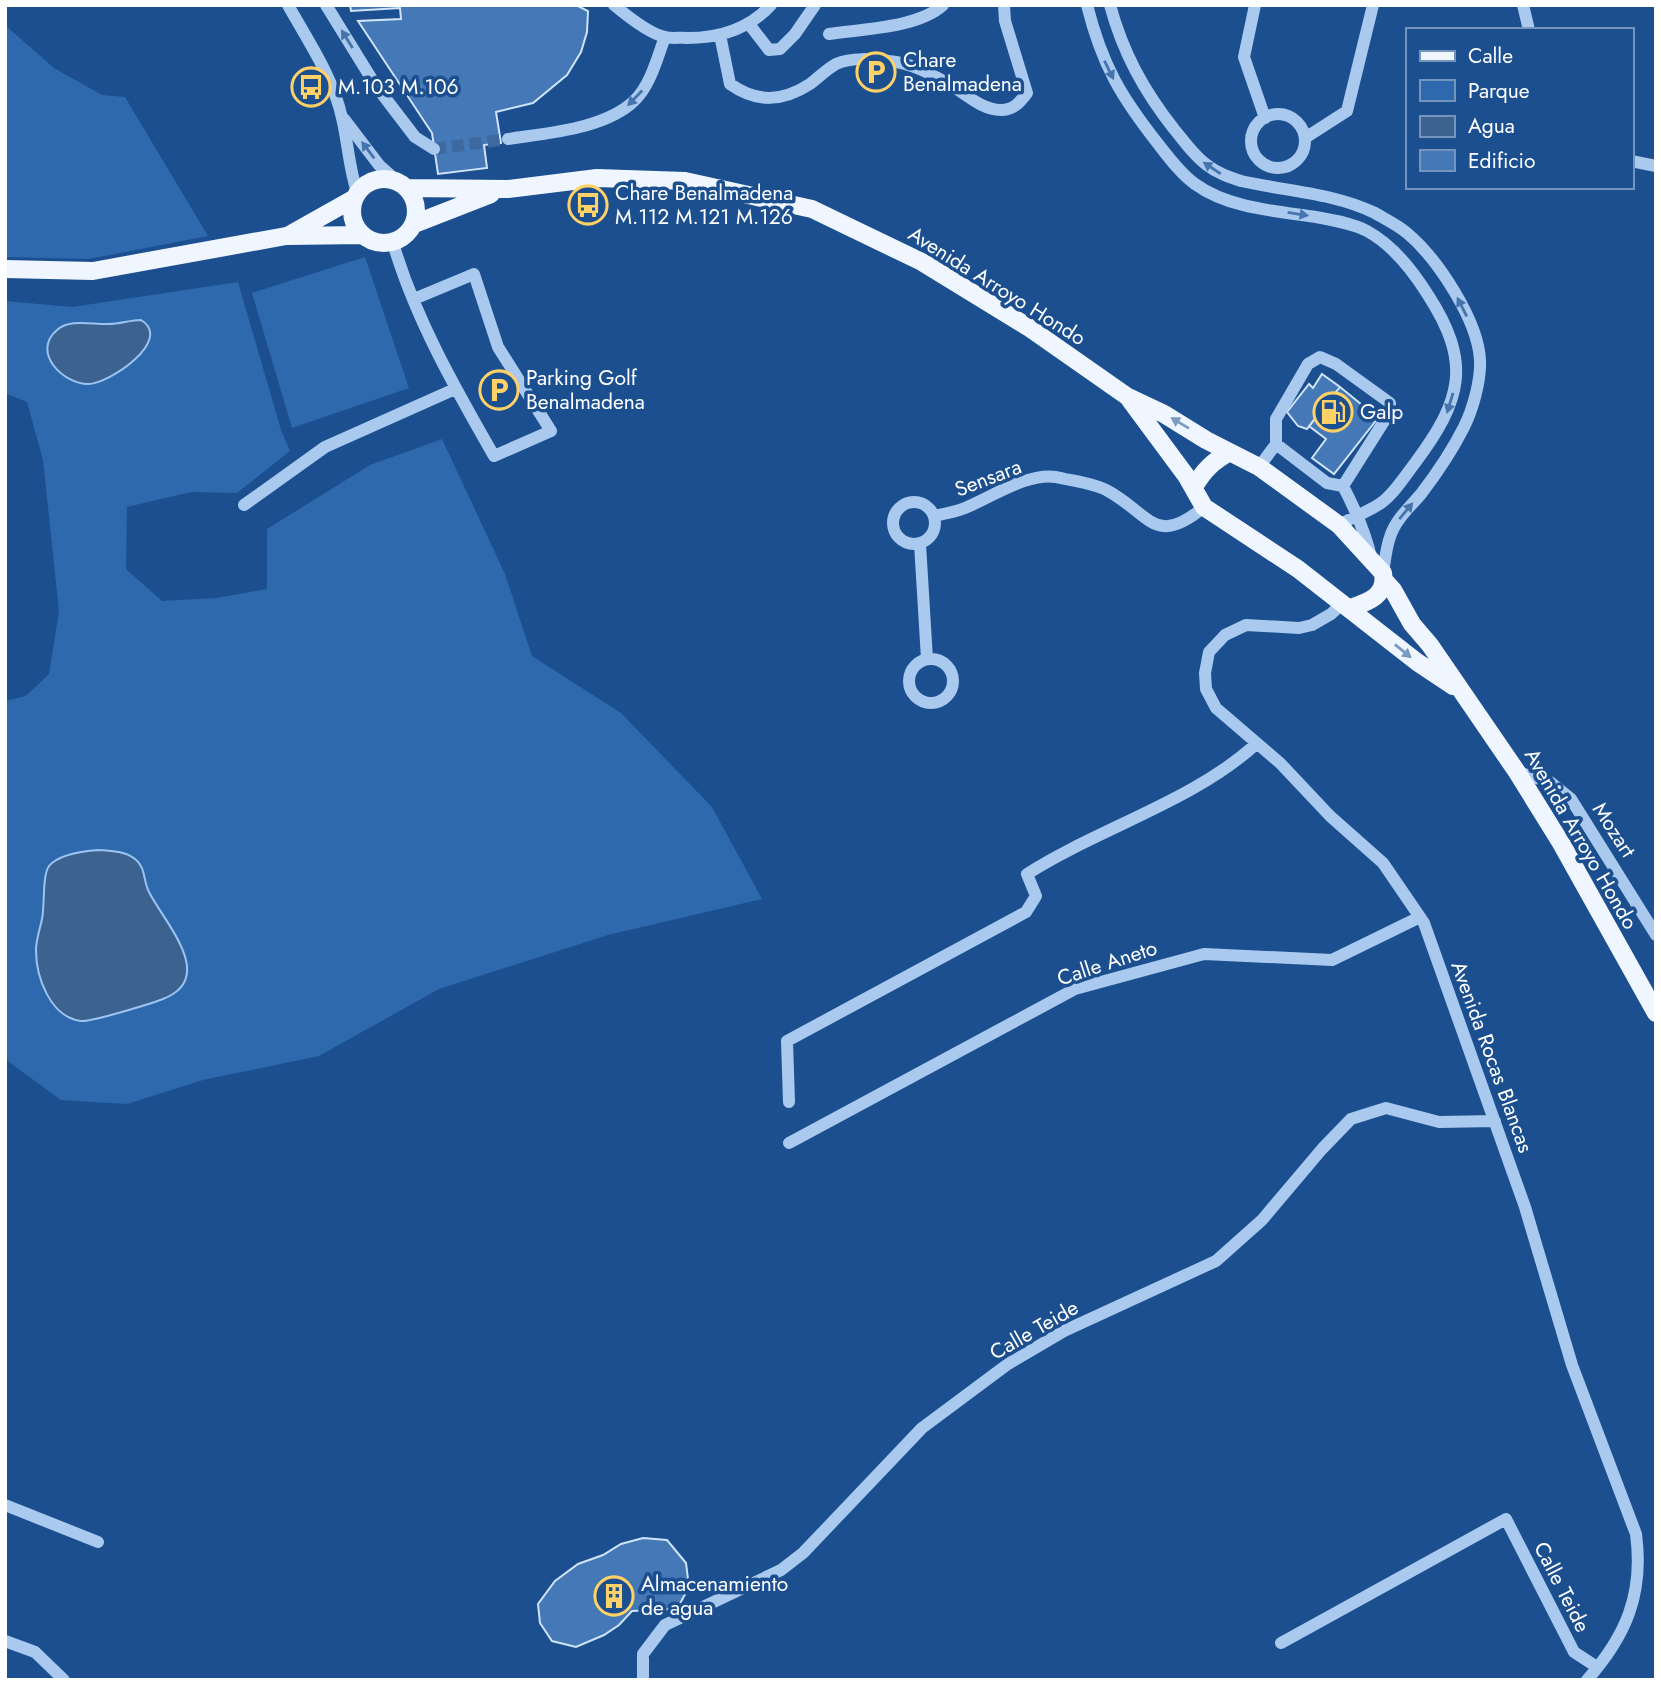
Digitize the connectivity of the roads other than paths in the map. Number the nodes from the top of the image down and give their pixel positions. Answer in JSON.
{"nodes":[{"id":1,"x":288,"y":5,"type":"edge"},
{"id":2,"x":326,"y":5,"type":"edge"},
{"id":3,"x":614,"y":5,"type":"edge"},
{"id":4,"x":772,"y":5,"type":"edge"},
{"id":5,"x":815,"y":5,"type":"edge"},
{"id":6,"x":943,"y":5,"type":"edge"},
{"id":7,"x":1004,"y":5,"type":"edge"},
{"id":8,"x":1087,"y":5,"type":"edge"},
{"id":9,"x":1110,"y":5,"type":"edge"},
{"id":10,"x":1255,"y":5,"type":"edge"},
{"id":11,"x":1373,"y":5,"type":"edge"},
{"id":12,"x":1523,"y":5,"type":"edge"},
{"id":13,"x":749,"y":24,"type":"junction"},
{"id":14,"x":1529,"y":28,"type":"edge"},
{"id":15,"x":829,"y":34,"type":"dead end"},
{"id":16,"x":720,"y":35,"type":"junction"},
{"id":17,"x":665,"y":37,"type":"junction"},
{"id":18,"x":342,"y":116,"type":"junction"},
{"id":19,"x":1265,"y":118,"type":"junction"},
{"id":20,"x":1305,"y":138,"type":"junction"},
{"id":21,"x":508,"y":139,"type":"tunnel mouth"},
{"id":22,"x":434,"y":149,"type":"dead end"},
{"id":23,"x":1260,"y":161,"type":"junction"},
{"id":24,"x":1633,"y":162,"type":"edge"},
{"id":25,"x":1288,"y":166,"type":"junction"},
{"id":26,"x":1656,"y":166,"type":"edge"},
{"id":27,"x":1241,"y":181,"type":"junction"},
{"id":28,"x":402,"y":185,"type":"junction"},
{"id":29,"x":508,"y":189,"type":"junction"},
{"id":30,"x":1295,"y":191,"type":"junction"},
{"id":31,"x":355,"y":196,"type":"junction"},
{"id":32,"x":414,"y":224,"type":"junction"},
{"id":33,"x":286,"y":236,"type":"junction"},
{"id":34,"x":362,"y":236,"type":"junction"},
{"id":35,"x":393,"y":243,"type":"junction"},
{"id":36,"x":5,"y":269,"type":"edge"},
{"id":37,"x":414,"y":299,"type":"junction"},
{"id":38,"x":455,"y":388,"type":"junction"},
{"id":39,"x":1128,"y":397,"type":"junction"},
{"id":40,"x":1276,"y":444,"type":"junction"},
{"id":41,"x":1230,"y":452,"type":"junction"},
{"id":42,"x":1259,"y":467,"type":"junction"},
{"id":43,"x":1194,"y":486,"type":"junction"},
{"id":44,"x":1343,"y":486,"type":"junction"},
{"id":45,"x":244,"y":505,"type":"dead end"},
{"id":46,"x":1204,"y":507,"type":"junction"},
{"id":47,"x":1357,"y":514,"type":"junction"},
{"id":48,"x":934,"y":516,"type":"junction"},
{"id":49,"x":1339,"y":525,"type":"junction"},
{"id":50,"x":919,"y":544,"type":"junction"},
{"id":51,"x":1371,"y":557,"type":"junction"},
{"id":52,"x":1384,"y":577,"type":"junction"},
{"id":53,"x":1346,"y":606,"type":"junction"},
{"id":54,"x":927,"y":659,"type":"dead end"},
{"id":55,"x":1461,"y":691,"type":"junction"},
{"id":56,"x":1256,"y":744,"type":"junction"},
{"id":57,"x":1517,"y":772,"type":"junction"},
{"id":58,"x":1420,"y":917,"type":"junction"},
{"id":59,"x":1656,"y":935,"type":"edge"},
{"id":60,"x":1656,"y":1013,"type":"edge"},
{"id":61,"x":789,"y":1102,"type":"dead end"},
{"id":62,"x":1495,"y":1121,"type":"junction"},
{"id":63,"x":789,"y":1143,"type":"dead end"},
{"id":64,"x":5,"y":1505,"type":"edge"},
{"id":65,"x":98,"y":1542,"type":"dead end"},
{"id":66,"x":5,"y":1641,"type":"edge"},
{"id":67,"x":1281,"y":1643,"type":"dead end"},
{"id":68,"x":1597,"y":1667,"type":"junction"},
{"id":69,"x":64,"y":1680,"type":"edge"},
{"id":70,"x":643,"y":1680,"type":"edge"},
{"id":71,"x":1587,"y":1680,"type":"edge"}],
"edges":[{"from":1,"to":18,"type":"street"},
{"from":22,"to":2,"type":"street","one_way":true},
{"from":3,"to":17,"type":"street"},
{"from":4,"to":13,"type":"street"},
{"from":5,"to":13,"type":"street"},
{"from":6,"to":15,"type":"street"},
{"from":7,"to":16,"type":"street"},
{"from":8,"to":47,"type":"street","one_way":true},
{"from":27,"to":9,"type":"street","one_way":true},
{"from":10,"to":19,"type":"street"},
{"from":11,"to":20,"type":"street"},
{"from":12,"to":14,"type":"street"},
{"from":13,"to":16,"type":"street"},
{"from":16,"to":17,"type":"street"},
{"from":17,"to":21,"type":"street","one_way":true},
{"from":28,"to":18,"type":"street","one_way":true},
{"from":18,"to":31,"type":"street"},
{"from":19,"to":20,"type":"street"},
{"from":19,"to":23,"type":"street"},
{"from":20,"to":25,"type":"street"},
{"from":23,"to":25,"type":"street"},
{"from":23,"to":27,"type":"street"},
{"from":24,"to":26,"type":"street"},
{"from":25,"to":30,"type":"street"},
{"from":27,"to":30,"type":"street"},
{"from":28,"to":29,"type":"main road","name":"Avenida Arroyo Hondo"},
{"from":28,"to":31,"type":"main road"},
{"from":28,"to":32,"type":"main road"},
{"from":29,"to":32,"type":"main road","name":"Avenida Arroyo Hondo"},
{"from":29,"to":39,"type":"main road","name":"Avenida Arroyo Hondo"},
{"from":52,"to":30,"type":"street","one_way":true},
{"from":31,"to":33,"type":"main road"},
{"from":31,"to":34,"type":"main road"},
{"from":32,"to":35,"type":"main road"},
{"from":33,"to":34,"type":"main road"},
{"from":33,"to":36,"type":"main road"},
{"from":34,"to":35,"type":"main road"},
{"from":35,"to":37,"type":"street"},
{"from":37,"to":38,"type":"street"},
{"from":37,"to":38,"type":"street"},
{"from":38,"to":45,"type":"street"},
{"from":41,"to":39,"type":"main road","name":"Avenida Arroyo Hondo","one_way":true},
{"from":39,"to":43,"type":"main road","name":"Avenida Arroyo Hondo"},
{"from":40,"to":42,"type":"street"},
{"from":40,"to":44,"type":"street"},
{"from":40,"to":44,"type":"street"},
{"from":41,"to":42,"type":"main road","name":"Avenida Arroyo Hondo"},
{"from":41,"to":43,"type":"main road"},
{"from":42,"to":49,"type":"main road","name":"Avenida Arroyo Hondo"},
{"from":43,"to":46,"type":"main road","name":"Avenida Arroyo Hondo"},
{"from":44,"to":47,"type":"street"},
{"from":46,"to":48,"type":"street","name":"Sensara"},
{"from":46,"to":53,"type":"main road","name":"Avenida Arroyo Hondo"},
{"from":47,"to":49,"type":"street"},
{"from":47,"to":51,"type":"street"},
{"from":48,"to":50,"type":"street"},
{"from":48,"to":50,"type":"street"},
{"from":49,"to":51,"type":"main road","name":"Avenida Arroyo Hondo"},
{"from":50,"to":54,"type":"street"},
{"from":51,"to":52,"type":"main road","name":"Avenida Arroyo Hondo"},
{"from":52,"to":53,"type":"main road"},
{"from":52,"to":55,"type":"main road","name":"Avenida Arroyo Hondo"},
{"from":53,"to":55,"type":"main road","name":"Avenida Arroyo Hondo","one_way":true},
{"from":53,"to":56,"type":"street","name":"Avenida Rocas Blancas"},
{"from":55,"to":57,"type":"main road","name":"Avenida Arroyo Hondo"},
{"from":56,"to":58,"type":"street","name":"Avenida Rocas Blancas"},
{"from":56,"to":61,"type":"street"},
{"from":57,"to":59,"type":"street","name":"Mozart"},
{"from":57,"to":60,"type":"main road","name":"Avenida Arroyo Hondo"},
{"from":58,"to":62,"type":"street","name":"Avenida Rocas Blancas"},
{"from":58,"to":63,"type":"street","name":"Calle Aneto"},
{"from":62,"to":68,"type":"street","name":"Avenida Rocas Blancas"},
{"from":62,"to":70,"type":"street","name":"Calle Teide"},
{"from":64,"to":65,"type":"street"},
{"from":66,"to":69,"type":"street"},
{"from":67,"to":68,"type":"street","name":"Calle Teide"},
{"from":68,"to":71,"type":"street","name":"Avenida Rocas Blancas"}]}
